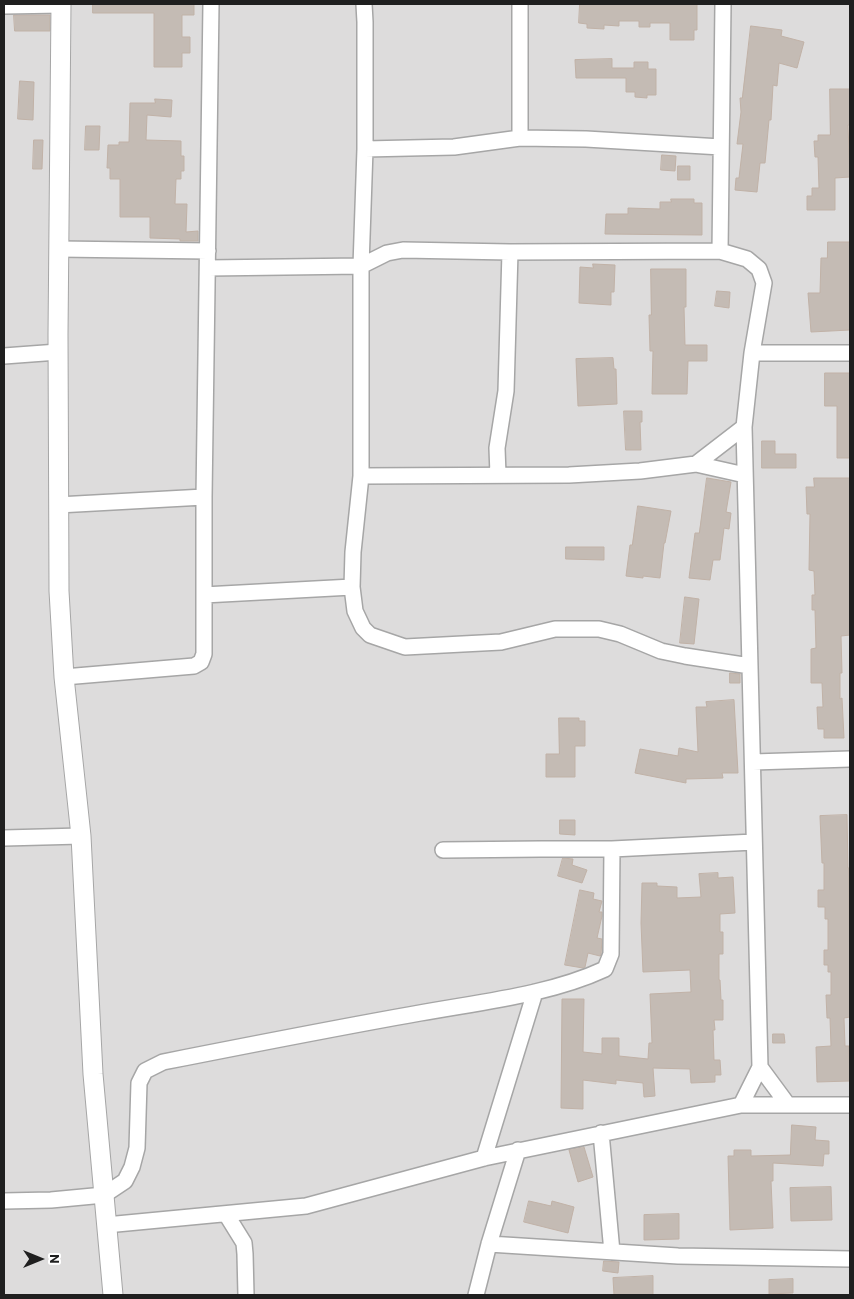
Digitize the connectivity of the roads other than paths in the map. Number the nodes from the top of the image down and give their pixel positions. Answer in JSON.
{"nodes":[{"id":1,"x":212,"y":4,"type":"edge"},
{"id":2,"x":364,"y":4,"type":"edge"},
{"id":3,"x":520,"y":4,"type":"edge"},
{"id":4,"x":723,"y":4,"type":"edge"},
{"id":5,"x":61,"y":5,"type":"edge"},
{"id":6,"x":4,"y":6,"type":"edge"},
{"id":7,"x":520,"y":138,"type":"junction"},
{"id":8,"x":721,"y":147,"type":"junction"},
{"id":9,"x":365,"y":149,"type":"junction"},
{"id":10,"x":59,"y":249,"type":"junction"},
{"id":11,"x":208,"y":250,"type":"junction"},
{"id":12,"x":720,"y":251,"type":"junction"},
{"id":13,"x":510,"y":252,"type":"junction"},
{"id":14,"x":361,"y":266,"type":"junction"},
{"id":15,"x":208,"y":268,"type":"junction"},
{"id":16,"x":58,"y":352,"type":"junction"},
{"id":17,"x":752,"y":353,"type":"junction"},
{"id":18,"x":850,"y":353,"type":"edge"},
{"id":19,"x":4,"y":356,"type":"edge"},
{"id":20,"x":744,"y":427,"type":"junction"},
{"id":21,"x":696,"y":464,"type":"junction"},
{"id":22,"x":498,"y":475,"type":"junction"},
{"id":23,"x":745,"y":475,"type":"junction"},
{"id":24,"x":361,"y":476,"type":"junction"},
{"id":25,"x":204,"y":498,"type":"junction"},
{"id":26,"x":58,"y":505,"type":"junction"},
{"id":27,"x":352,"y":588,"type":"junction"},
{"id":28,"x":204,"y":595,"type":"junction"},
{"id":29,"x":750,"y":666,"type":"junction"},
{"id":30,"x":64,"y":677,"type":"junction"},
{"id":31,"x":850,"y":759,"type":"edge"},
{"id":32,"x":753,"y":762,"type":"junction"},
{"id":33,"x":81,"y":836,"type":"junction"},
{"id":34,"x":4,"y":838,"type":"edge"},
{"id":35,"x":754,"y":842,"type":"junction"},
{"id":36,"x":612,"y":849,"type":"junction"},
{"id":37,"x":443,"y":850,"type":"dead end"},
{"id":38,"x":535,"y":992,"type":"junction"},
{"id":39,"x":760,"y":1067,"type":"junction"},
{"id":40,"x":741,"y":1105,"type":"junction"},
{"id":41,"x":788,"y":1105,"type":"junction"},
{"id":42,"x":850,"y":1105,"type":"edge"},
{"id":43,"x":601,"y":1133,"type":"junction"},
{"id":44,"x":518,"y":1150,"type":"junction"},
{"id":45,"x":484,"y":1158,"type":"junction"},
{"id":46,"x":104,"y":1196,"type":"junction"},
{"id":47,"x":4,"y":1201,"type":"edge"},
{"id":48,"x":226,"y":1214,"type":"junction"},
{"id":49,"x":106,"y":1225,"type":"junction"},
{"id":50,"x":489,"y":1244,"type":"junction"},
{"id":51,"x":612,"y":1252,"type":"junction"},
{"id":52,"x":850,"y":1259,"type":"edge"},
{"id":53,"x":113,"y":1295,"type":"edge"},
{"id":54,"x":246,"y":1295,"type":"edge"},
{"id":55,"x":476,"y":1295,"type":"edge"}],
"edges":[{"from":1,"to":11,"type":"street"},
{"from":2,"to":9,"type":"street"},
{"from":3,"to":7,"type":"street"},
{"from":4,"to":8,"type":"street"},
{"from":5,"to":6,"type":"street"},
{"from":5,"to":10,"type":"street"},
{"from":7,"to":8,"type":"street"},
{"from":7,"to":9,"type":"street"},
{"from":8,"to":12,"type":"street"},
{"from":9,"to":14,"type":"street"},
{"from":10,"to":11,"type":"street"},
{"from":10,"to":16,"type":"street"},
{"from":11,"to":15,"type":"street"},
{"from":12,"to":13,"type":"street"},
{"from":12,"to":17,"type":"street"},
{"from":13,"to":14,"type":"street"},
{"from":13,"to":22,"type":"street"},
{"from":14,"to":15,"type":"street"},
{"from":14,"to":24,"type":"street"},
{"from":15,"to":25,"type":"street"},
{"from":16,"to":19,"type":"street"},
{"from":16,"to":26,"type":"street"},
{"from":17,"to":18,"type":"street"},
{"from":17,"to":20,"type":"street"},
{"from":20,"to":21,"type":"street"},
{"from":20,"to":23,"type":"street"},
{"from":21,"to":22,"type":"street"},
{"from":21,"to":23,"type":"street"},
{"from":22,"to":24,"type":"street"},
{"from":23,"to":29,"type":"street"},
{"from":24,"to":27,"type":"street"},
{"from":25,"to":26,"type":"street"},
{"from":25,"to":28,"type":"street"},
{"from":26,"to":30,"type":"street"},
{"from":27,"to":28,"type":"street"},
{"from":27,"to":29,"type":"street"},
{"from":28,"to":30,"type":"street"},
{"from":29,"to":32,"type":"street"},
{"from":30,"to":33,"type":"street"},
{"from":31,"to":32,"type":"street"},
{"from":32,"to":35,"type":"street"},
{"from":33,"to":34,"type":"street"},
{"from":33,"to":46,"type":"street"},
{"from":35,"to":36,"type":"street"},
{"from":35,"to":39,"type":"street"},
{"from":36,"to":37,"type":"street"},
{"from":36,"to":38,"type":"street"},
{"from":38,"to":45,"type":"street"},
{"from":38,"to":46,"type":"street"},
{"from":39,"to":40,"type":"street"},
{"from":39,"to":41,"type":"street"},
{"from":40,"to":41,"type":"street"},
{"from":40,"to":43,"type":"street"},
{"from":41,"to":42,"type":"street"},
{"from":43,"to":44,"type":"street"},
{"from":43,"to":51,"type":"street"},
{"from":44,"to":45,"type":"street"},
{"from":44,"to":50,"type":"street"},
{"from":45,"to":48,"type":"street"},
{"from":46,"to":47,"type":"street"},
{"from":46,"to":49,"type":"street"},
{"from":48,"to":49,"type":"street"},
{"from":48,"to":54,"type":"street"},
{"from":49,"to":53,"type":"street"},
{"from":50,"to":51,"type":"street"},
{"from":50,"to":55,"type":"street"},
{"from":51,"to":52,"type":"street"}]}
